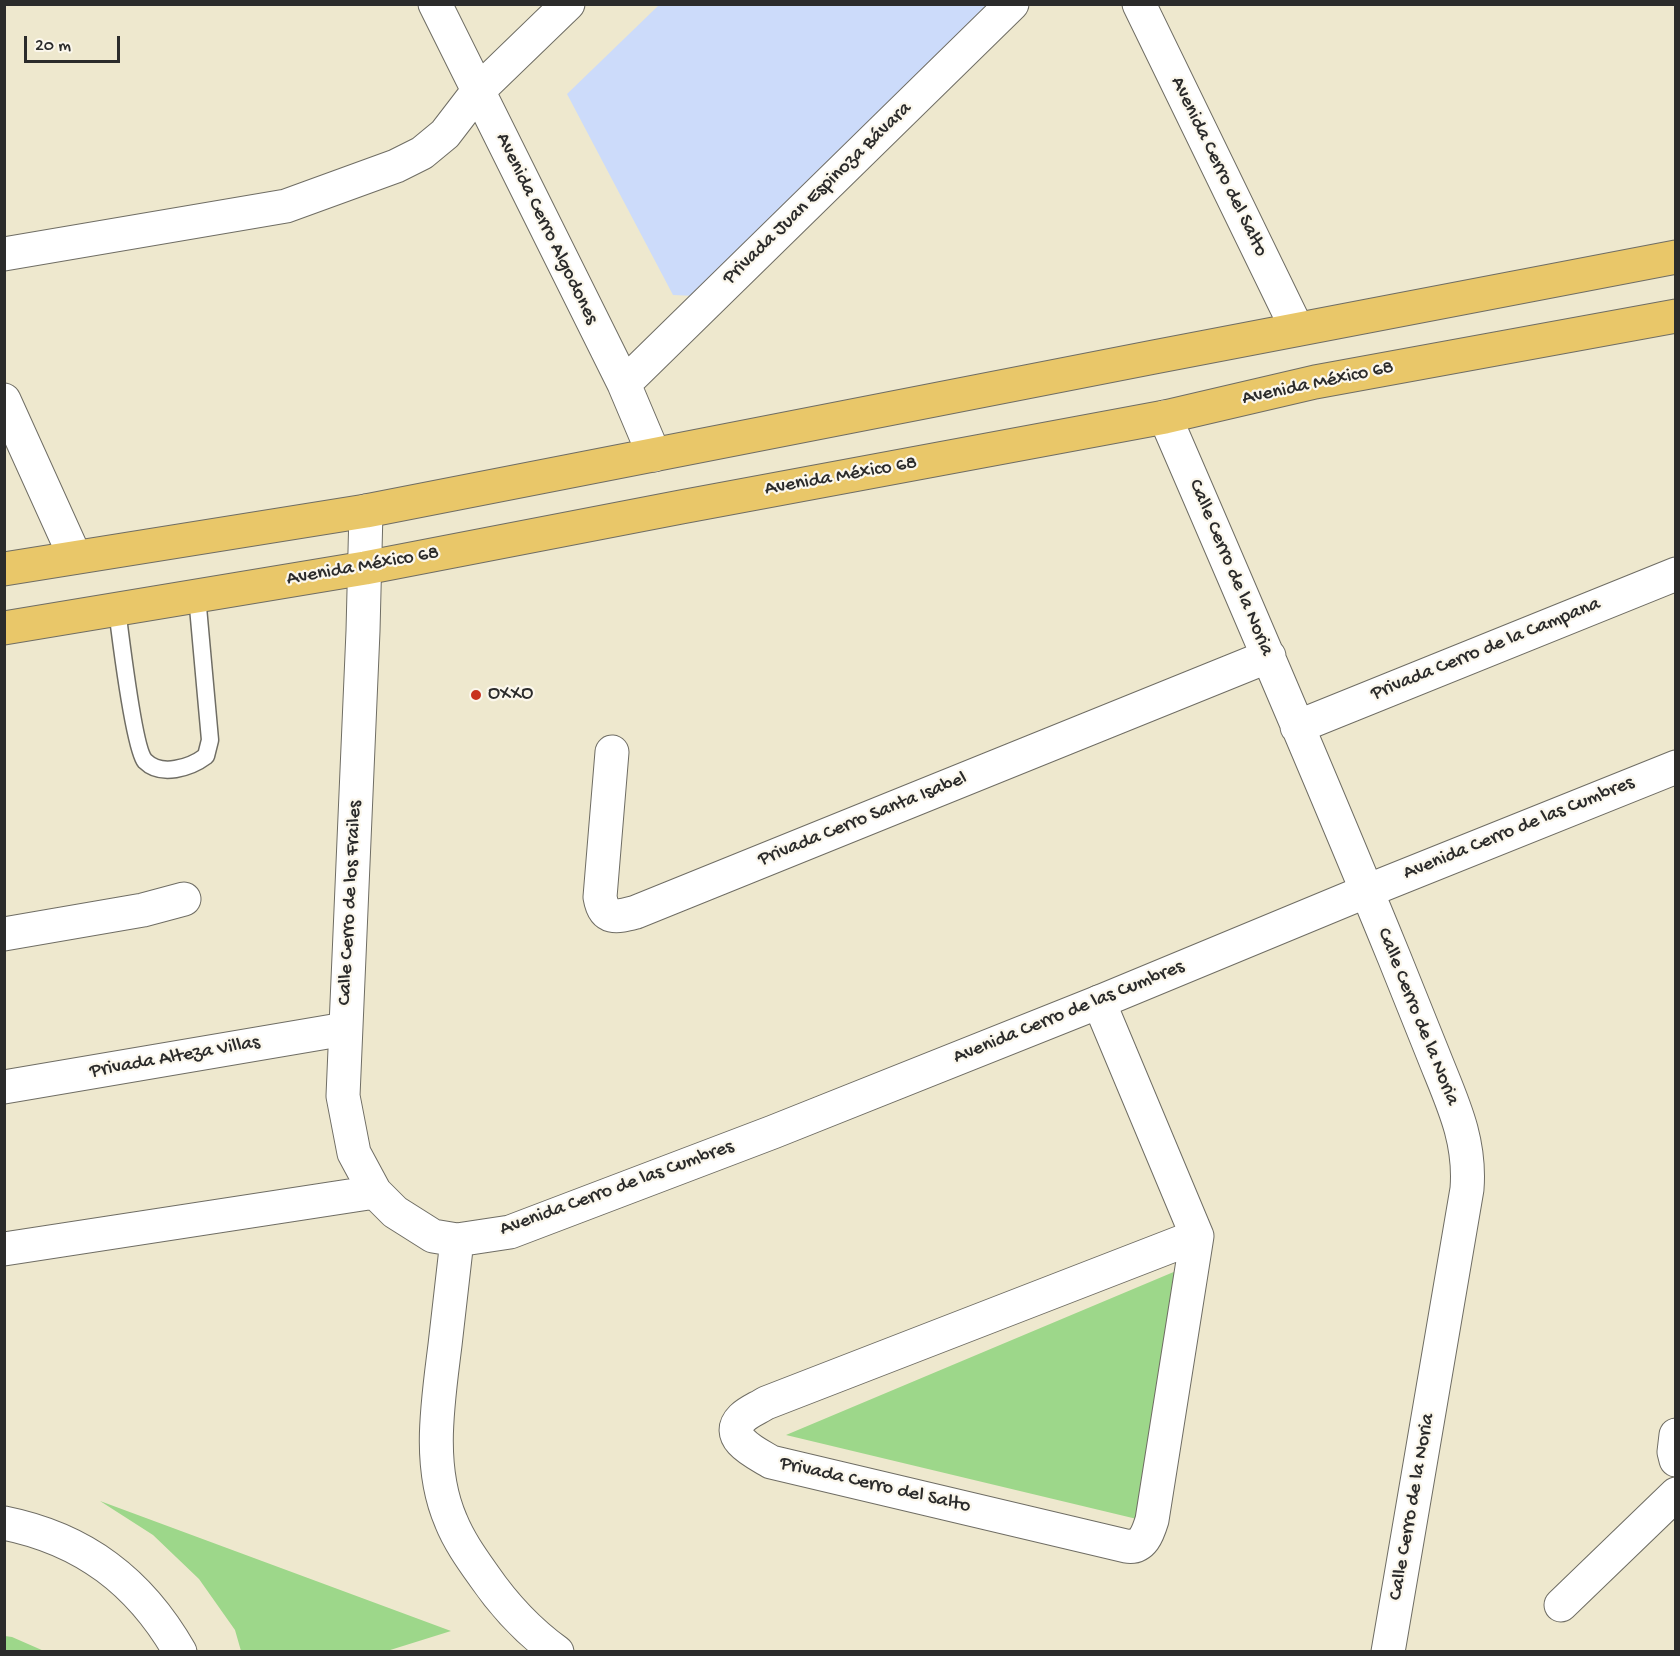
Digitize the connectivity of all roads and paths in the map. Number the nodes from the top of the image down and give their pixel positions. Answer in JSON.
{"nodes":[{"id":1,"x":435,"y":4,"type":"edge"},
{"id":2,"x":568,"y":4,"type":"edge"},
{"id":3,"x":1012,"y":4,"type":"edge"},
{"id":4,"x":1139,"y":4,"type":"edge"},
{"id":5,"x":478,"y":91,"type":"junction"},
{"id":6,"x":4,"y":254,"type":"edge"},
{"id":7,"x":1676,"y":257,"type":"edge"},
{"id":8,"x":1676,"y":316,"type":"edge"},
{"id":9,"x":1297,"y":329,"type":"junction"},
{"id":10,"x":624,"y":384,"type":"junction"},
{"id":11,"x":4,"y":400,"type":"edge"},
{"id":12,"x":1165,"y":417,"type":"junction"},
{"id":13,"x":654,"y":455,"type":"junction"},
{"id":14,"x":366,"y":511,"type":"junction"},
{"id":15,"x":75,"y":557,"type":"junction"},
{"id":16,"x":364,"y":568,"type":"junction"},
{"id":17,"x":4,"y":569,"type":"edge"},
{"id":18,"x":1676,"y":574,"type":"edge"},
{"id":19,"x":197,"y":596,"type":"junction"},
{"id":20,"x":117,"y":609,"type":"junction"},
{"id":21,"x":4,"y":628,"type":"edge"},
{"id":22,"x":1269,"y":656,"type":"junction"},
{"id":23,"x":1297,"y":727,"type":"junction"},
{"id":24,"x":612,"y":752,"type":"dead end"},
{"id":25,"x":1676,"y":767,"type":"edge"},
{"id":26,"x":1366,"y":891,"type":"junction"},
{"id":27,"x":184,"y":898,"type":"dead end"},
{"id":28,"x":4,"y":934,"type":"edge"},
{"id":29,"x":1099,"y":1002,"type":"junction"},
{"id":30,"x":345,"y":1029,"type":"junction"},
{"id":31,"x":4,"y":1088,"type":"edge"},
{"id":32,"x":375,"y":1192,"type":"junction"},
{"id":33,"x":1197,"y":1236,"type":"junction"},
{"id":34,"x":457,"y":1240,"type":"junction"},
{"id":35,"x":4,"y":1249,"type":"edge"},
{"id":36,"x":1676,"y":1435,"type":"edge"},
{"id":37,"x":1676,"y":1460,"type":"edge"},
{"id":38,"x":1676,"y":1494,"type":"edge"},
{"id":39,"x":4,"y":1523,"type":"edge"},
{"id":40,"x":1561,"y":1605,"type":"dead end"},
{"id":41,"x":542,"y":1647,"type":"edge"},
{"id":42,"x":180,"y":1652,"type":"edge"},
{"id":43,"x":1388,"y":1652,"type":"edge"}],
"edges":[{"from":1,"to":5,"type":"street","name":"Avenida Cerro Algodones"},
{"from":2,"to":5,"type":"street"},
{"from":3,"to":10,"type":"street","name":"Privada Juan Espinoza Bávara"},
{"from":4,"to":9,"type":"street","name":"Avenida Cerro del Salto"},
{"from":5,"to":6,"type":"street"},
{"from":5,"to":10,"type":"street","name":"Avenida Cerro Algodones"},
{"from":7,"to":9,"type":"main road"},
{"from":8,"to":12,"type":"main road","name":"Avenida México 68"},
{"from":9,"to":13,"type":"main road"},
{"from":10,"to":13,"type":"street","name":"Avenida Cerro Algodones"},
{"from":11,"to":15,"type":"street"},
{"from":12,"to":16,"type":"main road","name":"Avenida México 68"},
{"from":12,"to":22,"type":"street","name":"Calle Cerro de la Noria"},
{"from":13,"to":14,"type":"main road"},
{"from":14,"to":15,"type":"main road"},
{"from":14,"to":16,"type":"street","name":"Calle Cerro de los Frailes"},
{"from":15,"to":17,"type":"main road"},
{"from":16,"to":19,"type":"main road","name":"Avenida México 68"},
{"from":16,"to":30,"type":"street","name":"Calle Cerro de los Frailes"},
{"from":18,"to":23,"type":"street","name":"Privada Cerro de la Campana"},
{"from":19,"to":20,"type":"main road","name":"Avenida México 68"},
{"from":19,"to":20,"type":"lane"},
{"from":20,"to":21,"type":"main road","name":"Avenida México 68"},
{"from":22,"to":23,"type":"street","name":"Calle Cerro de la Noria"},
{"from":22,"to":24,"type":"street","name":"Privada Cerro Santa Isabel"},
{"from":23,"to":26,"type":"street","name":"Calle Cerro de la Noria"},
{"from":25,"to":26,"type":"street","name":"Avenida Cerro de las Cumbres"},
{"from":26,"to":29,"type":"street","name":"Avenida Cerro de las Cumbres"},
{"from":26,"to":43,"type":"street","name":"Calle Cerro de la Noria"},
{"from":27,"to":28,"type":"street"},
{"from":29,"to":33,"type":"street"},
{"from":29,"to":34,"type":"street","name":"Avenida Cerro de las Cumbres"},
{"from":30,"to":31,"type":"street","name":"Privada Alteza Villas"},
{"from":30,"to":32,"type":"street","name":"Calle Cerro de los Frailes"},
{"from":32,"to":34,"type":"street","name":"Calle Cerro de los Frailes"},
{"from":32,"to":35,"type":"street"},
{"from":33,"to":33,"type":"street","name":"Privada Cerro del Salto"},
{"from":34,"to":41,"type":"street"},
{"from":36,"to":37,"type":"street"},
{"from":38,"to":40,"type":"street"},
{"from":39,"to":42,"type":"street"}]}
